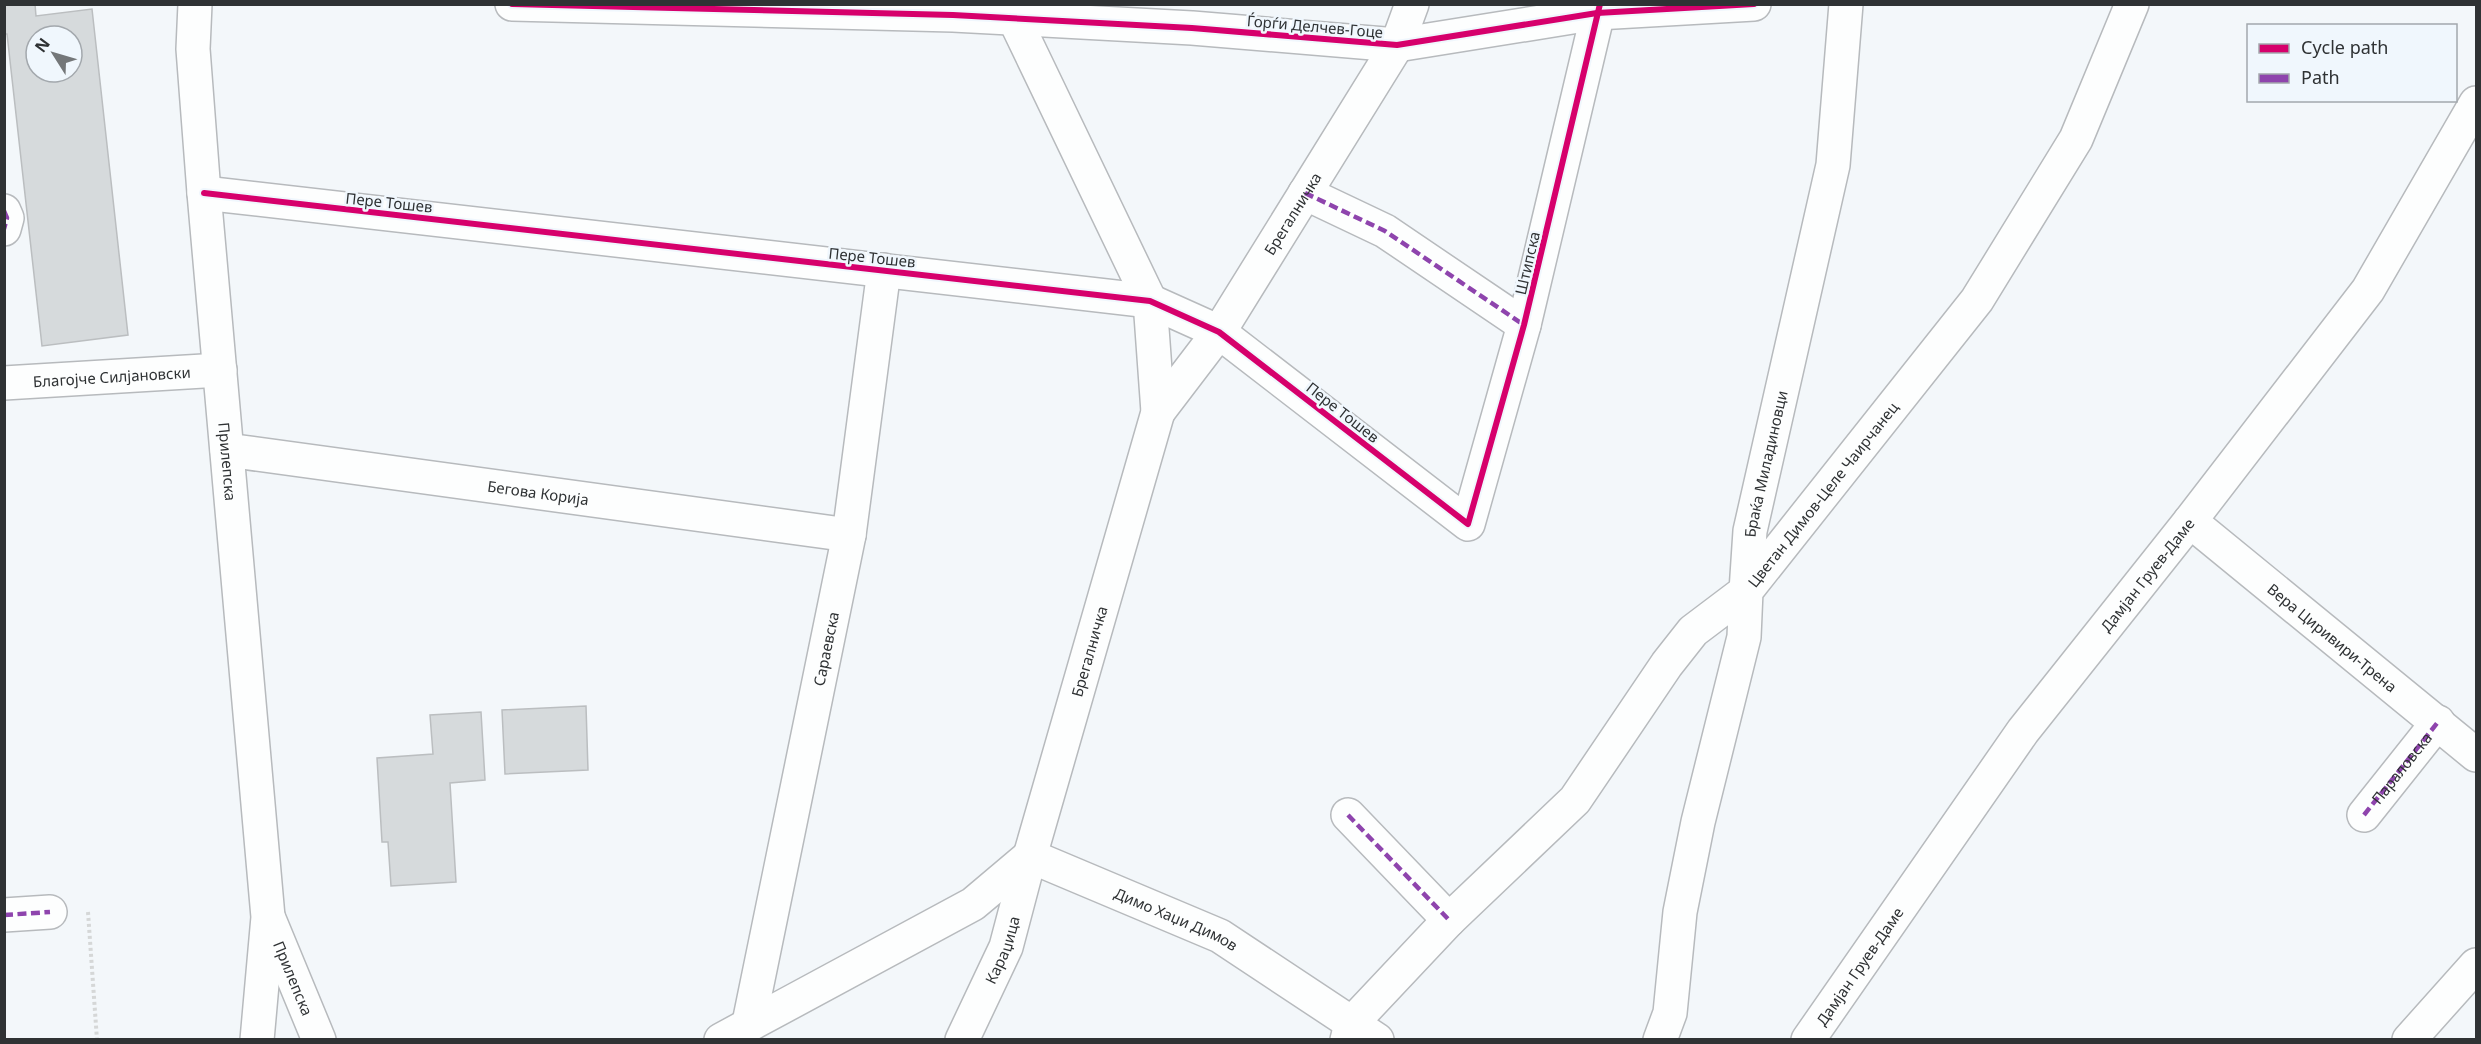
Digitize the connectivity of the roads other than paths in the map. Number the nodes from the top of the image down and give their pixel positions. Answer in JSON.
{"nodes":[{"id":1,"x":195,"y":4,"type":"edge"},
{"id":2,"x":512,"y":4,"type":"edge"},
{"id":3,"x":1412,"y":4,"type":"edge"},
{"id":4,"x":1754,"y":4,"type":"edge"},
{"id":5,"x":1846,"y":4,"type":"edge"},
{"id":6,"x":2132,"y":4,"type":"edge"},
{"id":7,"x":1599,"y":9,"type":"edge"},
{"id":8,"x":956,"y":10,"type":"edge"},
{"id":9,"x":1197,"y":16,"type":"edge"},
{"id":10,"x":1016,"y":20,"type":"junction"},
{"id":11,"x":1397,"y":45,"type":"junction"},
{"id":12,"x":2476,"y":103,"type":"edge"},
{"id":13,"x":204,"y":193,"type":"junction"},
{"id":14,"x":1305,"y":193,"type":"junction"},
{"id":15,"x":4,"y":211,"type":"edge"},
{"id":16,"x":4,"y":230,"type":"edge"},
{"id":17,"x":884,"y":270,"type":"junction"},
{"id":18,"x":1150,"y":301,"type":"junction"},
{"id":19,"x":1524,"y":325,"type":"junction"},
{"id":20,"x":1219,"y":332,"type":"junction"},
{"id":21,"x":219,"y":370,"type":"junction"},
{"id":22,"x":4,"y":384,"type":"edge"},
{"id":23,"x":1158,"y":412,"type":"junction"},
{"id":24,"x":227,"y":450,"type":"junction"},
{"id":25,"x":2190,"y":521,"type":"junction"},
{"id":26,"x":1468,"y":524,"type":"joint"},
{"id":27,"x":849,"y":535,"type":"junction"},
{"id":28,"x":1746,"y":591,"type":"junction"},
{"id":29,"x":2438,"y":722,"type":"junction"},
{"id":30,"x":2476,"y":755,"type":"edge"},
{"id":31,"x":1348,"y":815,"type":"dead end"},
{"id":32,"x":2364,"y":815,"type":"dead end"},
{"id":33,"x":1030,"y":856,"type":"junction"},
{"id":34,"x":973,"y":904,"type":"junction"},
{"id":35,"x":50,"y":912,"type":"road end"},
{"id":36,"x":4,"y":915,"type":"edge"},
{"id":37,"x":268,"y":917,"type":"junction"},
{"id":38,"x":1449,"y":920,"type":"junction"},
{"id":39,"x":1006,"y":947,"type":"junction"},
{"id":40,"x":2476,"y":965,"type":"edge"},
{"id":41,"x":749,"y":1023,"type":"junction"},
{"id":42,"x":1358,"y":1034,"type":"edge"},
{"id":43,"x":257,"y":1040,"type":"edge"},
{"id":44,"x":319,"y":1040,"type":"edge"},
{"id":45,"x":721,"y":1040,"type":"edge"},
{"id":46,"x":962,"y":1040,"type":"edge"},
{"id":47,"x":1660,"y":1040,"type":"edge"},
{"id":48,"x":1808,"y":1040,"type":"edge"},
{"id":49,"x":2409,"y":1040,"type":"edge"}],
"edges":[{"from":1,"to":13,"type":"street","name":"Прилепска"},
{"from":2,"to":8,"type":"street","name":"Ѓорѓи Делчев-Гоце"},
{"from":3,"to":11,"type":"street","name":"Брегалничка"},
{"from":4,"to":7,"type":"street","name":"Ѓорѓи Делчев-Гоце"},
{"from":5,"to":28,"type":"street","name":"Браќа Миладиновци"},
{"from":6,"to":28,"type":"street","name":"Цветан Димов-Целе Чаирчанец"},
{"from":7,"to":11,"type":"street","name":"Ѓорѓи Делчев-Гоце"},
{"from":7,"to":19,"type":"street","name":"Штипска"},
{"from":8,"to":10,"type":"street","name":"Ѓорѓи Делчев-Гоце"},
{"from":9,"to":10,"type":"street","name":"Ѓорѓи Делчев-Гоце"},
{"from":9,"to":11,"type":"street","name":"Ѓорѓи Делчев-Гоце"},
{"from":10,"to":18,"type":"street","name":"Брегалничка"},
{"from":11,"to":14,"type":"street","name":"Брегалничка"},
{"from":12,"to":25,"type":"street","name":"Дамјан Груев-Даме"},
{"from":13,"to":17,"type":"street","name":"Пере Тошев"},
{"from":13,"to":21,"type":"street","name":"Прилепска"},
{"from":14,"to":19,"type":"street","name":"Штипска"},
{"from":14,"to":20,"type":"street","name":"Брегалничка"},
{"from":15,"to":16,"type":"street"},
{"from":17,"to":18,"type":"street","name":"Пере Тошев"},
{"from":17,"to":27,"type":"street","name":"Сараевска"},
{"from":18,"to":20,"type":"street","name":"Пере Тошев"},
{"from":18,"to":23,"type":"street","name":"Брегалничка"},
{"from":19,"to":26,"type":"street","name":"Штипска"},
{"from":20,"to":23,"type":"street","name":"Брегалничка"},
{"from":20,"to":26,"type":"street","name":"Пере Тошев"},
{"from":21,"to":22,"type":"street","name":"Благојче Силјановски"},
{"from":21,"to":24,"type":"street","name":"Прилепска"},
{"from":23,"to":33,"type":"street","name":"Брегалничка"},
{"from":24,"to":27,"type":"street","name":"Бегова Корија"},
{"from":24,"to":37,"type":"street","name":"Прилепска"},
{"from":25,"to":29,"type":"street","name":"Вера Циривири-Трена"},
{"from":25,"to":48,"type":"street","name":"Дамјан Груев-Даме"},
{"from":27,"to":41,"type":"street","name":"Сараевска"},
{"from":28,"to":38,"type":"street"},
{"from":28,"to":47,"type":"street","name":"Цветан Димов-Целе Чаирчанец"},
{"from":29,"to":30,"type":"street","name":"Вера Циривири-Трена"},
{"from":29,"to":32,"type":"street","name":"Параловска"},
{"from":31,"to":38,"type":"street"},
{"from":33,"to":34,"type":"street"},
{"from":33,"to":39,"type":"street","name":"Караџица"},
{"from":33,"to":42,"type":"street","name":"Димо Хаџи Димов"},
{"from":34,"to":39,"type":"street"},
{"from":34,"to":41,"type":"street"},
{"from":35,"to":36,"type":"street"},
{"from":37,"to":43,"type":"street","name":"Прилепска"},
{"from":37,"to":44,"type":"street","name":"Прилепска"},
{"from":38,"to":42,"type":"street"},
{"from":39,"to":46,"type":"street","name":"Караџица"},
{"from":40,"to":49,"type":"street"},
{"from":41,"to":45,"type":"street"}]}
